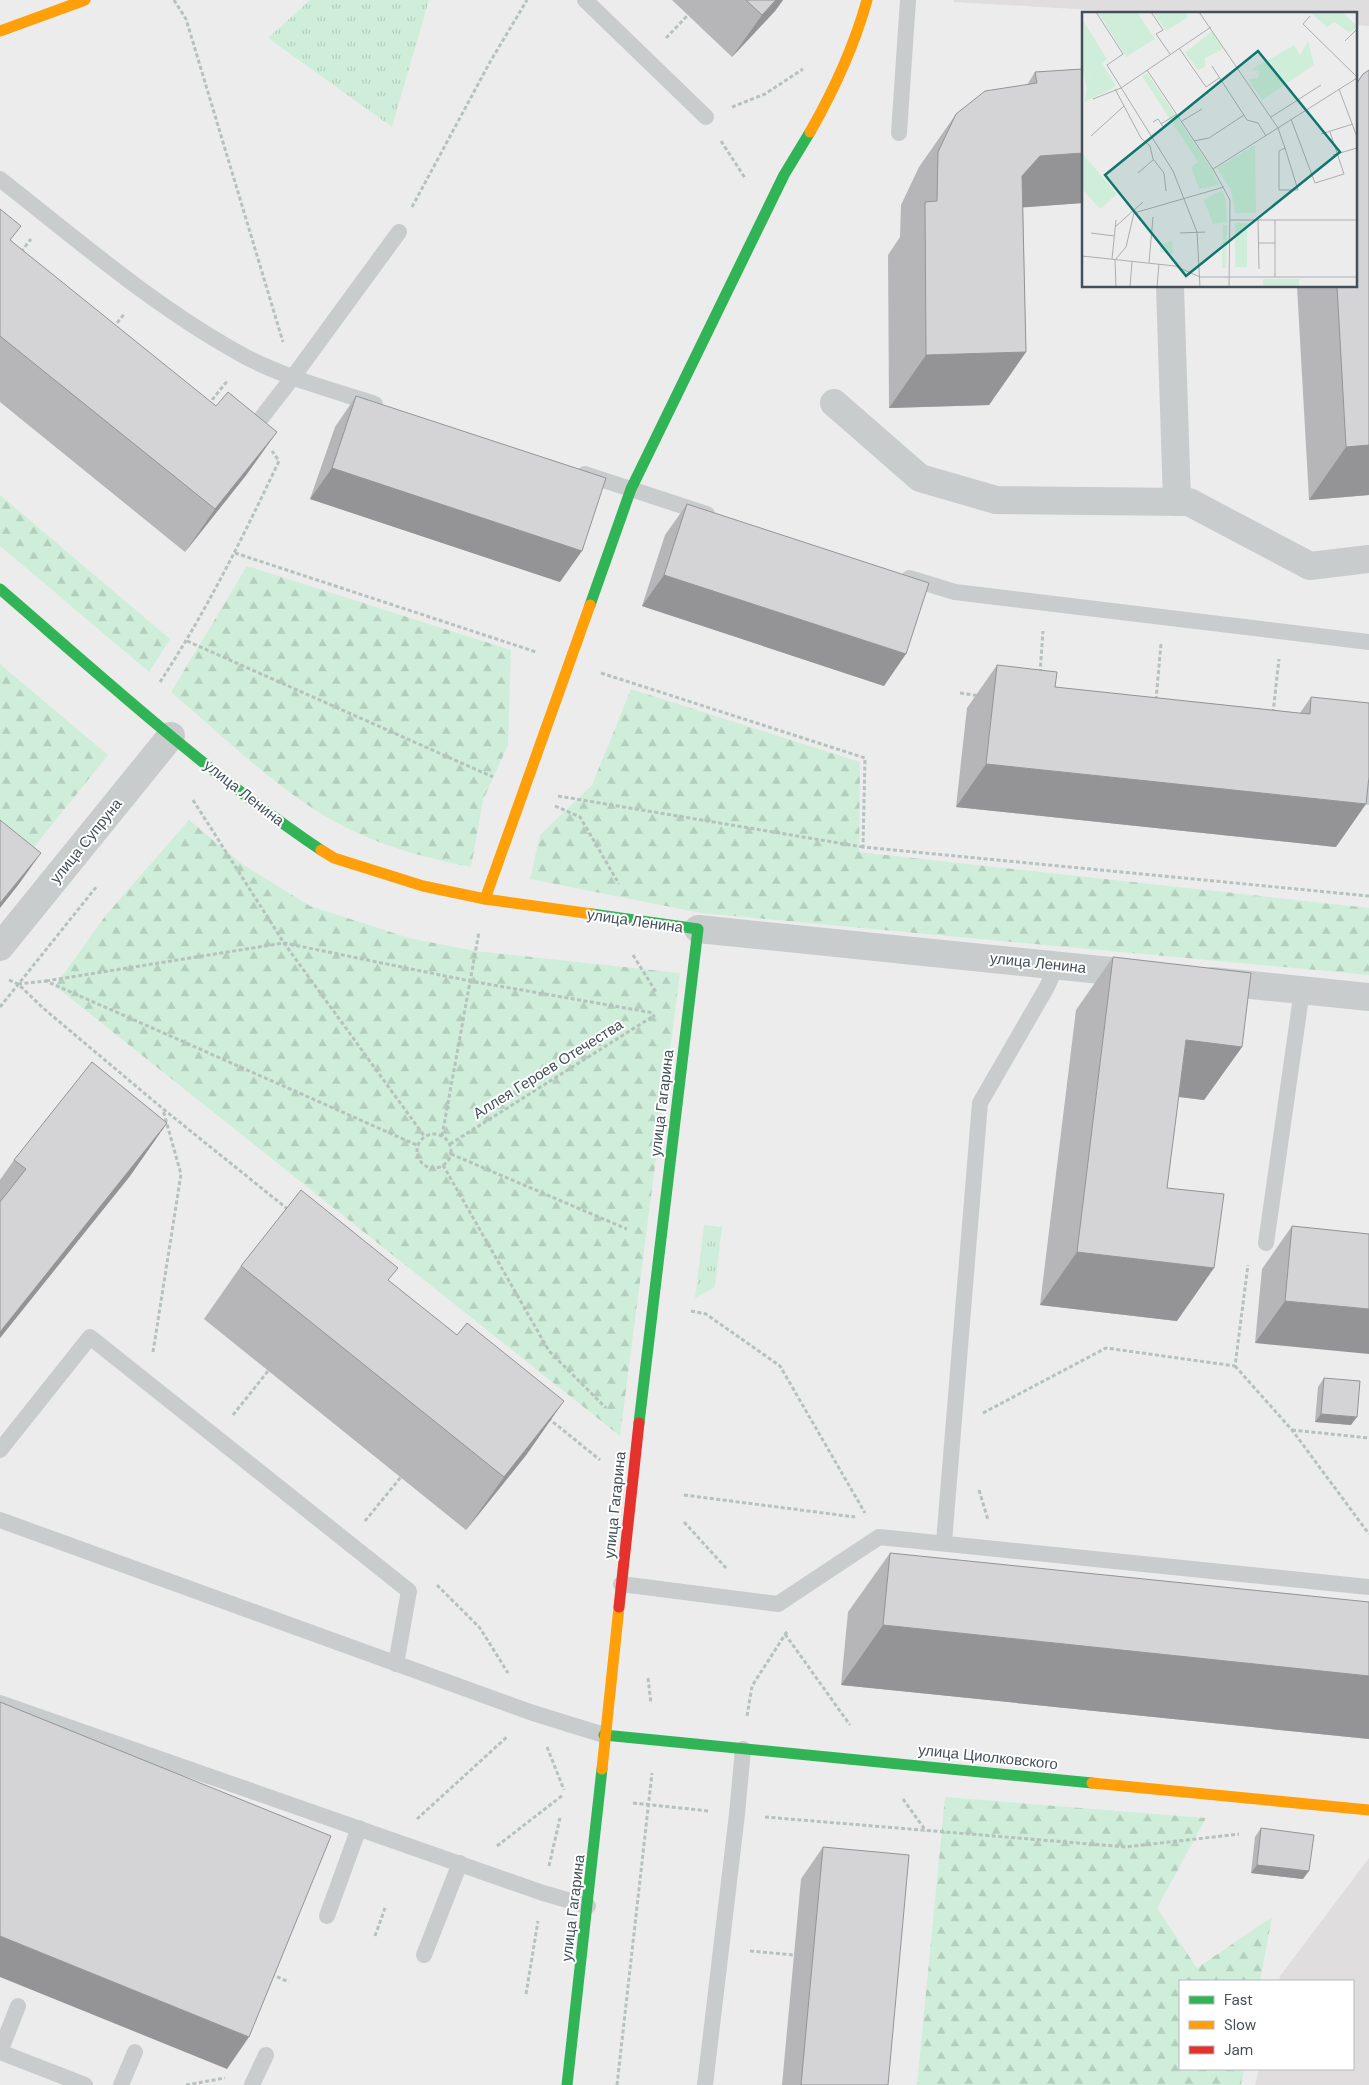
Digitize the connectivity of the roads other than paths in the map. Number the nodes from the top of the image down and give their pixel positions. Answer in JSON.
{"nodes":[{"id":1,"x":84,"y":0,"type":"edge"},
{"id":2,"x":585,"y":0,"type":"edge"},
{"id":3,"x":866,"y":0,"type":"edge"},
{"id":4,"x":908,"y":0,"type":"edge"},
{"id":5,"x":0,"y":31,"type":"edge"},
{"id":6,"x":706,"y":117,"type":"road end"},
{"id":7,"x":899,"y":132,"type":"dead end"},
{"id":8,"x":0,"y":179,"type":"edge"},
{"id":9,"x":399,"y":232,"type":"road end"},
{"id":10,"x":1170,"y":288,"type":"edge"},
{"id":11,"x":293,"y":377,"type":"junction"},
{"id":12,"x":834,"y":403,"type":"dead end"},
{"id":13,"x":394,"y":411,"type":"edge"},
{"id":14,"x":236,"y":449,"type":"edge"},
{"id":15,"x":568,"y":468,"type":"edge"},
{"id":16,"x":631,"y":489,"type":"junction"},
{"id":17,"x":1177,"y":502,"type":"junction"},
{"id":18,"x":724,"y":519,"type":"edge"},
{"id":19,"x":1369,"y":559,"type":"edge"},
{"id":20,"x":894,"y":573,"type":"edge"},
{"id":21,"x":0,"y":589,"type":"edge"},
{"id":22,"x":1369,"y":642,"type":"edge"},
{"id":23,"x":171,"y":736,"type":"junction"},
{"id":24,"x":1369,"y":792,"type":"edge"},
{"id":25,"x":1369,"y":797,"type":"edge"},
{"id":26,"x":486,"y":899,"type":"junction"},
{"id":27,"x":698,"y":929,"type":"junction"},
{"id":28,"x":0,"y":947,"type":"edge"},
{"id":29,"x":1057,"y":965,"type":"junction"},
{"id":30,"x":1302,"y":990,"type":"junction"},
{"id":31,"x":1369,"y":997,"type":"edge"},
{"id":32,"x":1266,"y":1243,"type":"road end"},
{"id":33,"x":0,"y":1450,"type":"edge"},
{"id":34,"x":0,"y":1520,"type":"edge"},
{"id":35,"x":944,"y":1542,"type":"junction"},
{"id":36,"x":622,"y":1584,"type":"junction"},
{"id":37,"x":1369,"y":1587,"type":"edge"},
{"id":38,"x":396,"y":1664,"type":"junction"},
{"id":39,"x":0,"y":1703,"type":"edge"},
{"id":40,"x":604,"y":1735,"type":"junction"},
{"id":41,"x":743,"y":1748,"type":"junction"},
{"id":42,"x":1369,"y":1810,"type":"edge"},
{"id":43,"x":359,"y":1828,"type":"junction"},
{"id":44,"x":465,"y":1865,"type":"junction"},
{"id":45,"x":588,"y":1906,"type":"junction"},
{"id":46,"x":327,"y":1916,"type":"dead end"},
{"id":47,"x":424,"y":1954,"type":"dead end"},
{"id":48,"x":18,"y":2006,"type":"dead end"},
{"id":49,"x":0,"y":2052,"type":"edge"},
{"id":50,"x":135,"y":2052,"type":"dead end"},
{"id":51,"x":266,"y":2054,"type":"dead end"},
{"id":52,"x":85,"y":2085,"type":"edge"},
{"id":53,"x":121,"y":2085,"type":"edge"},
{"id":54,"x":252,"y":2085,"type":"edge"},
{"id":55,"x":568,"y":2085,"type":"edge"},
{"id":56,"x":704,"y":2085,"type":"edge"}],
"edges":[{"from":1,"to":5,"type":"street"},
{"from":2,"to":6,"type":"lane"},
{"from":3,"to":16,"type":"street"},
{"from":4,"to":7,"type":"lane"},
{"from":8,"to":11,"type":"lane"},
{"from":9,"to":11,"type":"lane"},
{"from":10,"to":17,"type":"street"},
{"from":11,"to":13,"type":"lane"},
{"from":11,"to":14,"type":"lane"},
{"from":12,"to":17,"type":"street"},
{"from":15,"to":16,"type":"lane"},
{"from":16,"to":18,"type":"lane"},
{"from":16,"to":26,"type":"street"},
{"from":17,"to":19,"type":"street"},
{"from":20,"to":22,"type":"lane"},
{"from":21,"to":23,"type":"street","name":"улица Ленина"},
{"from":23,"to":26,"type":"street","name":"улица Ленина"},
{"from":23,"to":28,"type":"street","name":"улица Супруна"},
{"from":24,"to":25,"type":"lane"},
{"from":26,"to":27,"type":"street","name":"улица Ленина"},
{"from":27,"to":29,"type":"street","name":"улица Ленина"},
{"from":27,"to":36,"type":"street","name":"улица Гагарина"},
{"from":29,"to":30,"type":"street","name":"улица Ленина"},
{"from":29,"to":35,"type":"lane"},
{"from":30,"to":31,"type":"street","name":"улица Ленина"},
{"from":30,"to":32,"type":"lane"},
{"from":33,"to":38,"type":"lane"},
{"from":34,"to":38,"type":"lane"},
{"from":35,"to":36,"type":"lane"},
{"from":35,"to":37,"type":"lane"},
{"from":36,"to":40,"type":"street","name":"улица Гагарина"},
{"from":38,"to":40,"type":"lane"},
{"from":39,"to":43,"type":"lane"},
{"from":40,"to":41,"type":"street","name":"улица Циолковского"},
{"from":40,"to":45,"type":"street","name":"улица Гагарина"},
{"from":41,"to":42,"type":"street","name":"улица Циолковского"},
{"from":41,"to":56,"type":"lane"},
{"from":43,"to":44,"type":"lane"},
{"from":43,"to":46,"type":"lane"},
{"from":44,"to":45,"type":"lane"},
{"from":44,"to":47,"type":"lane"},
{"from":45,"to":55,"type":"street","name":"улица Гагарина"},
{"from":48,"to":49,"type":"lane"},
{"from":49,"to":52,"type":"lane"},
{"from":50,"to":53,"type":"lane"},
{"from":51,"to":54,"type":"lane"}]}
